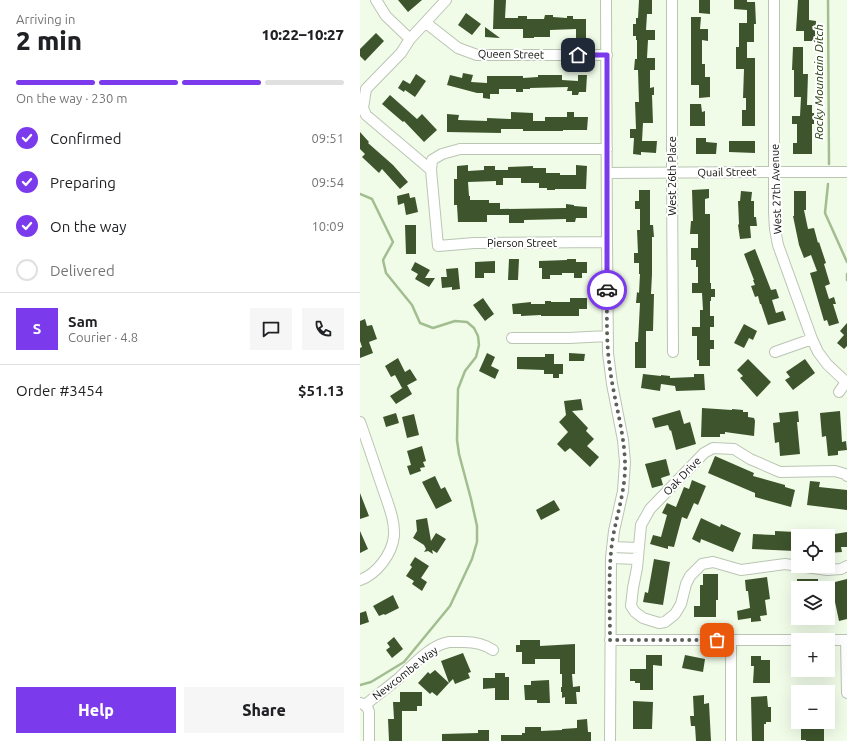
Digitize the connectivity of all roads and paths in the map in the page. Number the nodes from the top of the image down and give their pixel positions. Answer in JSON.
{"nodes":[{"id":1,"x":376,"y":0,"type":"edge"},
{"id":2,"x":446,"y":0,"type":"edge"},
{"id":3,"x":606,"y":0,"type":"edge"},
{"id":4,"x":672,"y":0,"type":"edge"},
{"id":5,"x":774,"y":0,"type":"edge"},
{"id":6,"x":426,"y":23,"type":"junction"},
{"id":7,"x":410,"y":39,"type":"junction"},
{"id":8,"x":607,"y":55,"type":"junction"},
{"id":9,"x":607,"y":149,"type":"junction"},
{"id":10,"x":430,"y":170,"type":"junction"},
{"id":11,"x":774,"y":172,"type":"junction"},
{"id":12,"x":847,"y":172,"type":"edge"},
{"id":13,"x":607,"y":173,"type":"junction"},
{"id":14,"x":672,"y":173,"type":"junction"},
{"id":15,"x":607,"y":242,"type":"junction"},
{"id":16,"x":608,"y":336,"type":"junction"},
{"id":17,"x":512,"y":338,"type":"dead end"},
{"id":18,"x":812,"y":339,"type":"junction"},
{"id":19,"x":673,"y":352,"type":"dead end"},
{"id":20,"x":775,"y":352,"type":"dead end"},
{"id":21,"x":847,"y":383,"type":"edge"},
{"id":22,"x":839,"y":392,"type":"dead end"},
{"id":23,"x":360,"y":422,"type":"edge"},
{"id":24,"x":847,"y":476,"type":"edge"},
{"id":25,"x":612,"y":547,"type":"junction"},
{"id":26,"x":638,"y":548,"type":"junction"},
{"id":27,"x":611,"y":558,"type":"junction"},
{"id":28,"x":637,"y":559,"type":"junction"},
{"id":29,"x":847,"y":566,"type":"edge"},
{"id":30,"x":360,"y":580,"type":"edge"},
{"id":31,"x":610,"y":640,"type":"junction"},
{"id":32,"x":731,"y":640,"type":"junction"},
{"id":33,"x":791,"y":640,"type":"edge"},
{"id":34,"x":835,"y":640,"type":"edge"},
{"id":35,"x":847,"y":640,"type":"edge"},
{"id":36,"x":494,"y":650,"type":"dead end"},
{"id":37,"x":847,"y":693,"type":"edge"},
{"id":38,"x":362,"y":704,"type":"edge"},
{"id":39,"x":369,"y":741,"type":"edge"},
{"id":40,"x":610,"y":741,"type":"edge"},
{"id":41,"x":731,"y":741,"type":"edge"}],
"edges":[{"from":1,"to":7,"type":"street"},
{"from":2,"to":6,"type":"street"},
{"from":3,"to":8,"type":"street"},
{"from":4,"to":14,"type":"street","name":"West 26th Place"},
{"from":5,"to":11,"type":"street","name":"West 27th Avenue"},
{"from":6,"to":7,"type":"street"},
{"from":6,"to":8,"type":"street","name":"Queen Street"},
{"from":7,"to":10,"type":"street"},
{"from":8,"to":9,"type":"street"},
{"from":9,"to":10,"type":"street"},
{"from":9,"to":13,"type":"street"},
{"from":10,"to":15,"type":"street","name":"Pierson Street"},
{"from":11,"to":12,"type":"street","name":"Quail Street"},
{"from":11,"to":14,"type":"street","name":"Quail Street"},
{"from":11,"to":18,"type":"street","name":"West 27th Avenue"},
{"from":13,"to":14,"type":"street","name":"Quail Street"},
{"from":13,"to":15,"type":"street"},
{"from":14,"to":19,"type":"street","name":"West 26th Place"},
{"from":15,"to":16,"type":"street"},
{"from":16,"to":17,"type":"street"},
{"from":16,"to":25,"type":"street"},
{"from":18,"to":20,"type":"street"},
{"from":18,"to":21,"type":"street","name":"West 27th Avenue"},
{"from":21,"to":22,"type":"street"},
{"from":23,"to":30,"type":"street"},
{"from":24,"to":26,"type":"street","name":"Oak Drive"},
{"from":25,"to":26,"type":"street"},
{"from":25,"to":27,"type":"street"},
{"from":26,"to":28,"type":"street","name":"Oak Drive"},
{"from":27,"to":28,"type":"street"},
{"from":27,"to":31,"type":"street"},
{"from":28,"to":29,"type":"street","name":"Oak Drive"},
{"from":31,"to":32,"type":"street"},
{"from":31,"to":40,"type":"street"},
{"from":32,"to":33,"type":"street"},
{"from":32,"to":41,"type":"street"},
{"from":34,"to":35,"type":"street"},
{"from":35,"to":37,"type":"street"},
{"from":36,"to":38,"type":"street","name":"Newcombe Way"},
{"from":38,"to":39,"type":"street","name":"Newcombe Way"}]}
